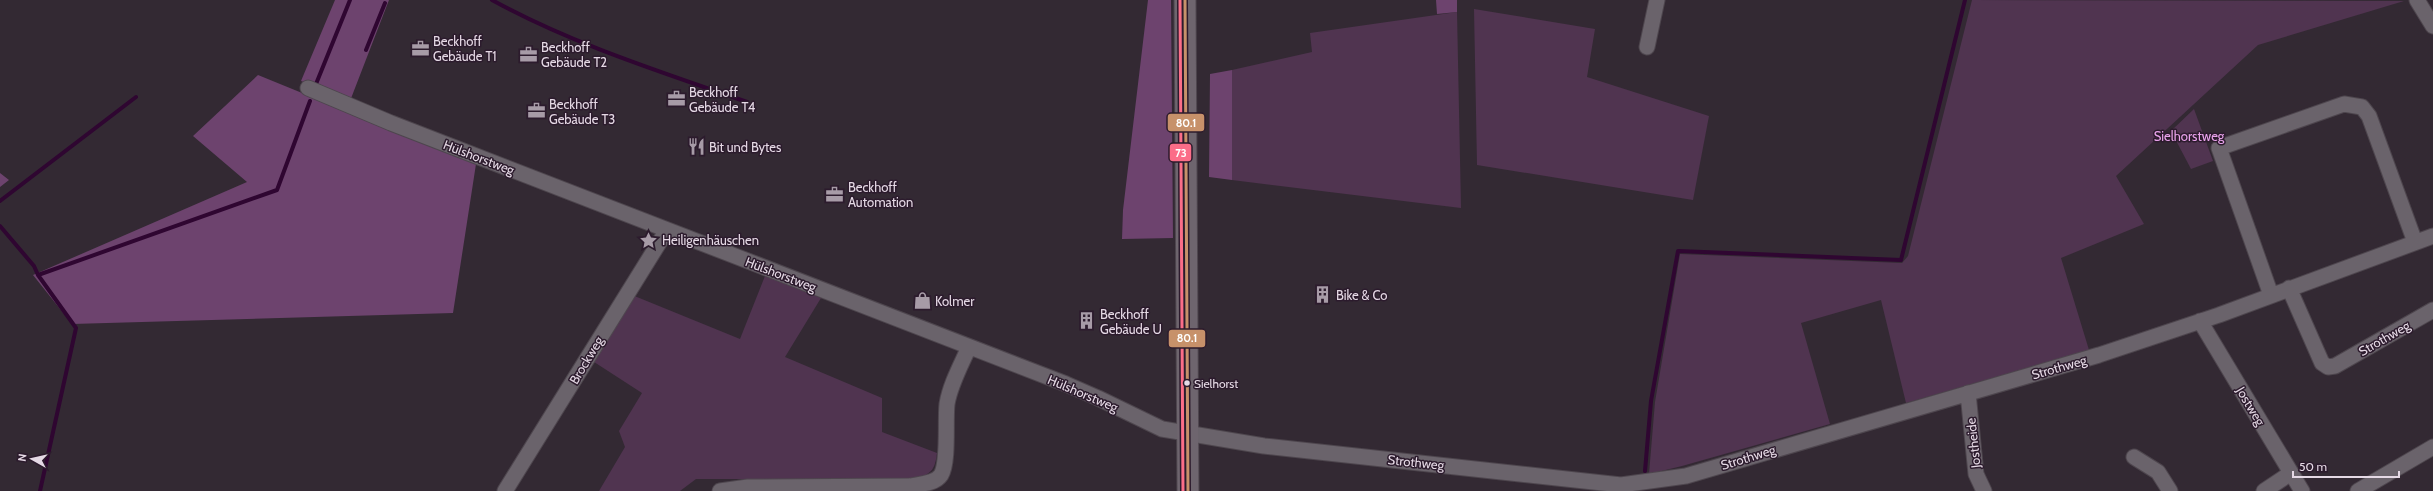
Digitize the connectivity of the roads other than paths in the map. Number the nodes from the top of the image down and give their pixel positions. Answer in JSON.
{"nodes":[{"id":1,"x":1185,"y":0,"type":"edge"},
{"id":2,"x":1657,"y":0,"type":"edge"},
{"id":3,"x":2417,"y":0,"type":"edge"},
{"id":4,"x":2433,"y":26,"type":"edge"},
{"id":5,"x":1647,"y":47,"type":"dead end"},
{"id":6,"x":308,"y":88,"type":"dead end"},
{"id":7,"x":667,"y":230,"type":"junction"},
{"id":8,"x":2433,"y":236,"type":"edge"},
{"id":9,"x":2415,"y":242,"type":"junction"},
{"id":10,"x":2289,"y":288,"type":"junction"},
{"id":11,"x":2270,"y":295,"type":"junction"},
{"id":12,"x":2433,"y":310,"type":"edge"},
{"id":13,"x":2200,"y":321,"type":"junction"},
{"id":14,"x":969,"y":347,"type":"junction"},
{"id":15,"x":1968,"y":393,"type":"junction"},
{"id":16,"x":1187,"y":433,"type":"junction"},
{"id":17,"x":2433,"y":447,"type":"edge"},
{"id":18,"x":2134,"y":457,"type":"dead end"},
{"id":19,"x":2291,"y":473,"type":"junction"},
{"id":20,"x":505,"y":491,"type":"edge"},
{"id":21,"x":720,"y":491,"type":"edge"},
{"id":22,"x":1188,"y":491,"type":"edge"},
{"id":23,"x":1984,"y":491,"type":"edge"},
{"id":24,"x":2170,"y":491,"type":"edge"},
{"id":25,"x":2264,"y":491,"type":"edge"},
{"id":26,"x":2302,"y":491,"type":"edge"},
{"id":27,"x":2358,"y":491,"type":"edge"}],
"edges":[{"from":1,"to":16,"type":"main road"},
{"from":2,"to":5,"type":"street"},
{"from":3,"to":4,"type":"street"},
{"from":6,"to":7,"type":"street","name":"Hülshorstweg"},
{"from":7,"to":14,"type":"street","name":"Hülshorstweg"},
{"from":7,"to":20,"type":"street","name":"Brockweg"},
{"from":8,"to":9,"type":"street","name":"Strothweg"},
{"from":9,"to":10,"type":"street","name":"Strothweg"},
{"from":9,"to":11,"type":"street"},
{"from":10,"to":11,"type":"street","name":"Strothweg"},
{"from":10,"to":12,"type":"street","name":"Strothweg"},
{"from":11,"to":13,"type":"street","name":"Strothweg"},
{"from":13,"to":15,"type":"street","name":"Strothweg"},
{"from":13,"to":19,"type":"street","name":"Jostweg"},
{"from":14,"to":16,"type":"street","name":"Hülshorstweg"},
{"from":14,"to":21,"type":"street"},
{"from":15,"to":16,"type":"street","name":"Strothweg"},
{"from":15,"to":23,"type":"street","name":"Jostheide"},
{"from":16,"to":22,"type":"main road"},
{"from":17,"to":27,"type":"street"},
{"from":18,"to":24,"type":"street"},
{"from":19,"to":25,"type":"street"},
{"from":19,"to":26,"type":"street","name":"Jostweg"}]}
